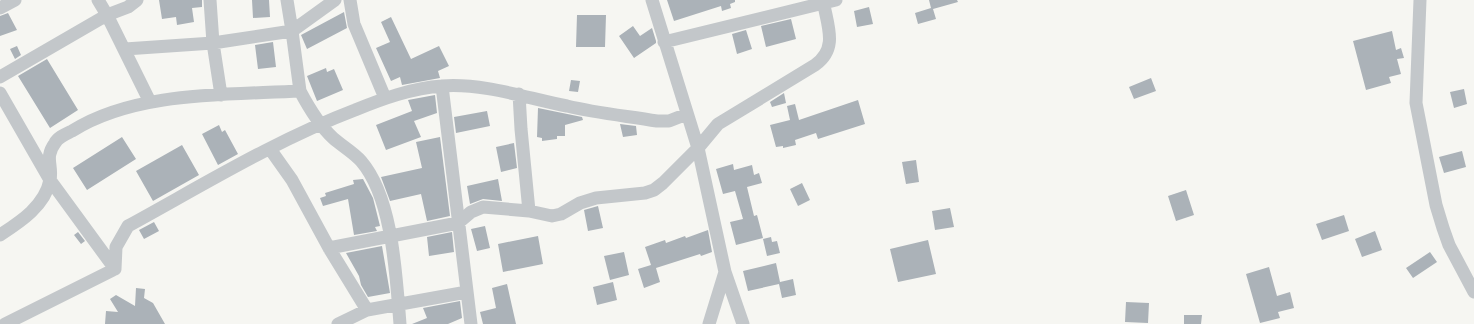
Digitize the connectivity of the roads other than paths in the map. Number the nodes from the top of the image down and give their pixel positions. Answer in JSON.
{"nodes":[{"id":1,"x":15,"y":0,"type":"edge"},
{"id":2,"x":98,"y":0,"type":"edge"},
{"id":3,"x":137,"y":0,"type":"edge"},
{"id":4,"x":210,"y":0,"type":"edge"},
{"id":5,"x":287,"y":0,"type":"edge"},
{"id":6,"x":336,"y":0,"type":"edge"},
{"id":7,"x":350,"y":0,"type":"edge"},
{"id":8,"x":652,"y":0,"type":"edge"},
{"id":9,"x":1420,"y":0,"type":"edge"},
{"id":10,"x":828,"y":1,"type":"edge"},
{"id":11,"x":0,"y":8,"type":"edge"},
{"id":12,"x":107,"y":15,"type":"junction"},
{"id":13,"x":292,"y":30,"type":"junction"},
{"id":14,"x":664,"y":42,"type":"junction"},
{"id":15,"x":214,"y":43,"type":"junction"},
{"id":16,"x":125,"y":49,"type":"junction"},
{"id":17,"x":0,"y":77,"type":"edge"},
{"id":18,"x":442,"y":86,"type":"junction"},
{"id":19,"x":300,"y":91,"type":"junction"},
{"id":20,"x":0,"y":93,"type":"edge"},
{"id":21,"x":519,"y":94,"type":"junction"},
{"id":22,"x":221,"y":95,"type":"junction"},
{"id":23,"x":385,"y":98,"type":"junction"},
{"id":24,"x":150,"y":102,"type":"junction"},
{"id":25,"x":687,"y":114,"type":"junction"},
{"id":26,"x":320,"y":124,"type":"junction"},
{"id":27,"x":698,"y":148,"type":"junction"},
{"id":28,"x":270,"y":149,"type":"junction"},
{"id":29,"x":50,"y":180,"type":"junction"},
{"id":30,"x":529,"y":211,"type":"junction"},
{"id":31,"x":458,"y":223,"type":"junction"},
{"id":32,"x":0,"y":235,"type":"edge"},
{"id":33,"x":390,"y":237,"type":"junction"},
{"id":34,"x":329,"y":248,"type":"junction"},
{"id":35,"x":115,"y":269,"type":"junction"},
{"id":36,"x":725,"y":272,"type":"junction"},
{"id":37,"x":467,"y":292,"type":"junction"},
{"id":38,"x":1474,"y":292,"type":"edge"},
{"id":39,"x":398,"y":305,"type":"junction"},
{"id":40,"x":367,"y":310,"type":"junction"},
{"id":41,"x":5,"y":324,"type":"edge"},
{"id":42,"x":338,"y":324,"type":"edge"},
{"id":43,"x":400,"y":324,"type":"edge"},
{"id":44,"x":471,"y":324,"type":"edge"},
{"id":45,"x":710,"y":324,"type":"edge"},
{"id":46,"x":743,"y":324,"type":"edge"}],
"edges":[{"from":1,"to":11,"type":"street"},
{"from":2,"to":12,"type":"street"},
{"from":3,"to":12,"type":"street"},
{"from":4,"to":15,"type":"street"},
{"from":5,"to":13,"type":"street"},
{"from":6,"to":13,"type":"street"},
{"from":7,"to":23,"type":"street"},
{"from":8,"to":14,"type":"street"},
{"from":9,"to":38,"type":"street"},
{"from":10,"to":14,"type":"street"},
{"from":10,"to":27,"type":"street"},
{"from":12,"to":16,"type":"street"},
{"from":12,"to":17,"type":"street"},
{"from":13,"to":15,"type":"street"},
{"from":13,"to":19,"type":"street"},
{"from":14,"to":25,"type":"street"},
{"from":15,"to":16,"type":"street"},
{"from":15,"to":22,"type":"street"},
{"from":16,"to":24,"type":"street"},
{"from":18,"to":21,"type":"street"},
{"from":18,"to":23,"type":"street"},
{"from":18,"to":31,"type":"street"},
{"from":19,"to":22,"type":"street"},
{"from":19,"to":26,"type":"street"},
{"from":20,"to":29,"type":"street"},
{"from":21,"to":25,"type":"street"},
{"from":21,"to":30,"type":"street"},
{"from":22,"to":24,"type":"street"},
{"from":23,"to":26,"type":"street"},
{"from":24,"to":29,"type":"street"},
{"from":25,"to":27,"type":"street"},
{"from":26,"to":28,"type":"street"},
{"from":26,"to":33,"type":"street"},
{"from":27,"to":30,"type":"street"},
{"from":27,"to":36,"type":"street"},
{"from":28,"to":34,"type":"street"},
{"from":28,"to":35,"type":"street"},
{"from":29,"to":32,"type":"street"},
{"from":29,"to":35,"type":"street"},
{"from":30,"to":31,"type":"street"},
{"from":31,"to":33,"type":"street"},
{"from":31,"to":37,"type":"street"},
{"from":33,"to":34,"type":"street"},
{"from":33,"to":39,"type":"street"},
{"from":34,"to":40,"type":"street"},
{"from":35,"to":41,"type":"street"},
{"from":36,"to":45,"type":"street"},
{"from":36,"to":46,"type":"street"},
{"from":37,"to":39,"type":"street"},
{"from":37,"to":44,"type":"street"},
{"from":39,"to":40,"type":"street"},
{"from":39,"to":43,"type":"street"},
{"from":40,"to":42,"type":"street"}]}
